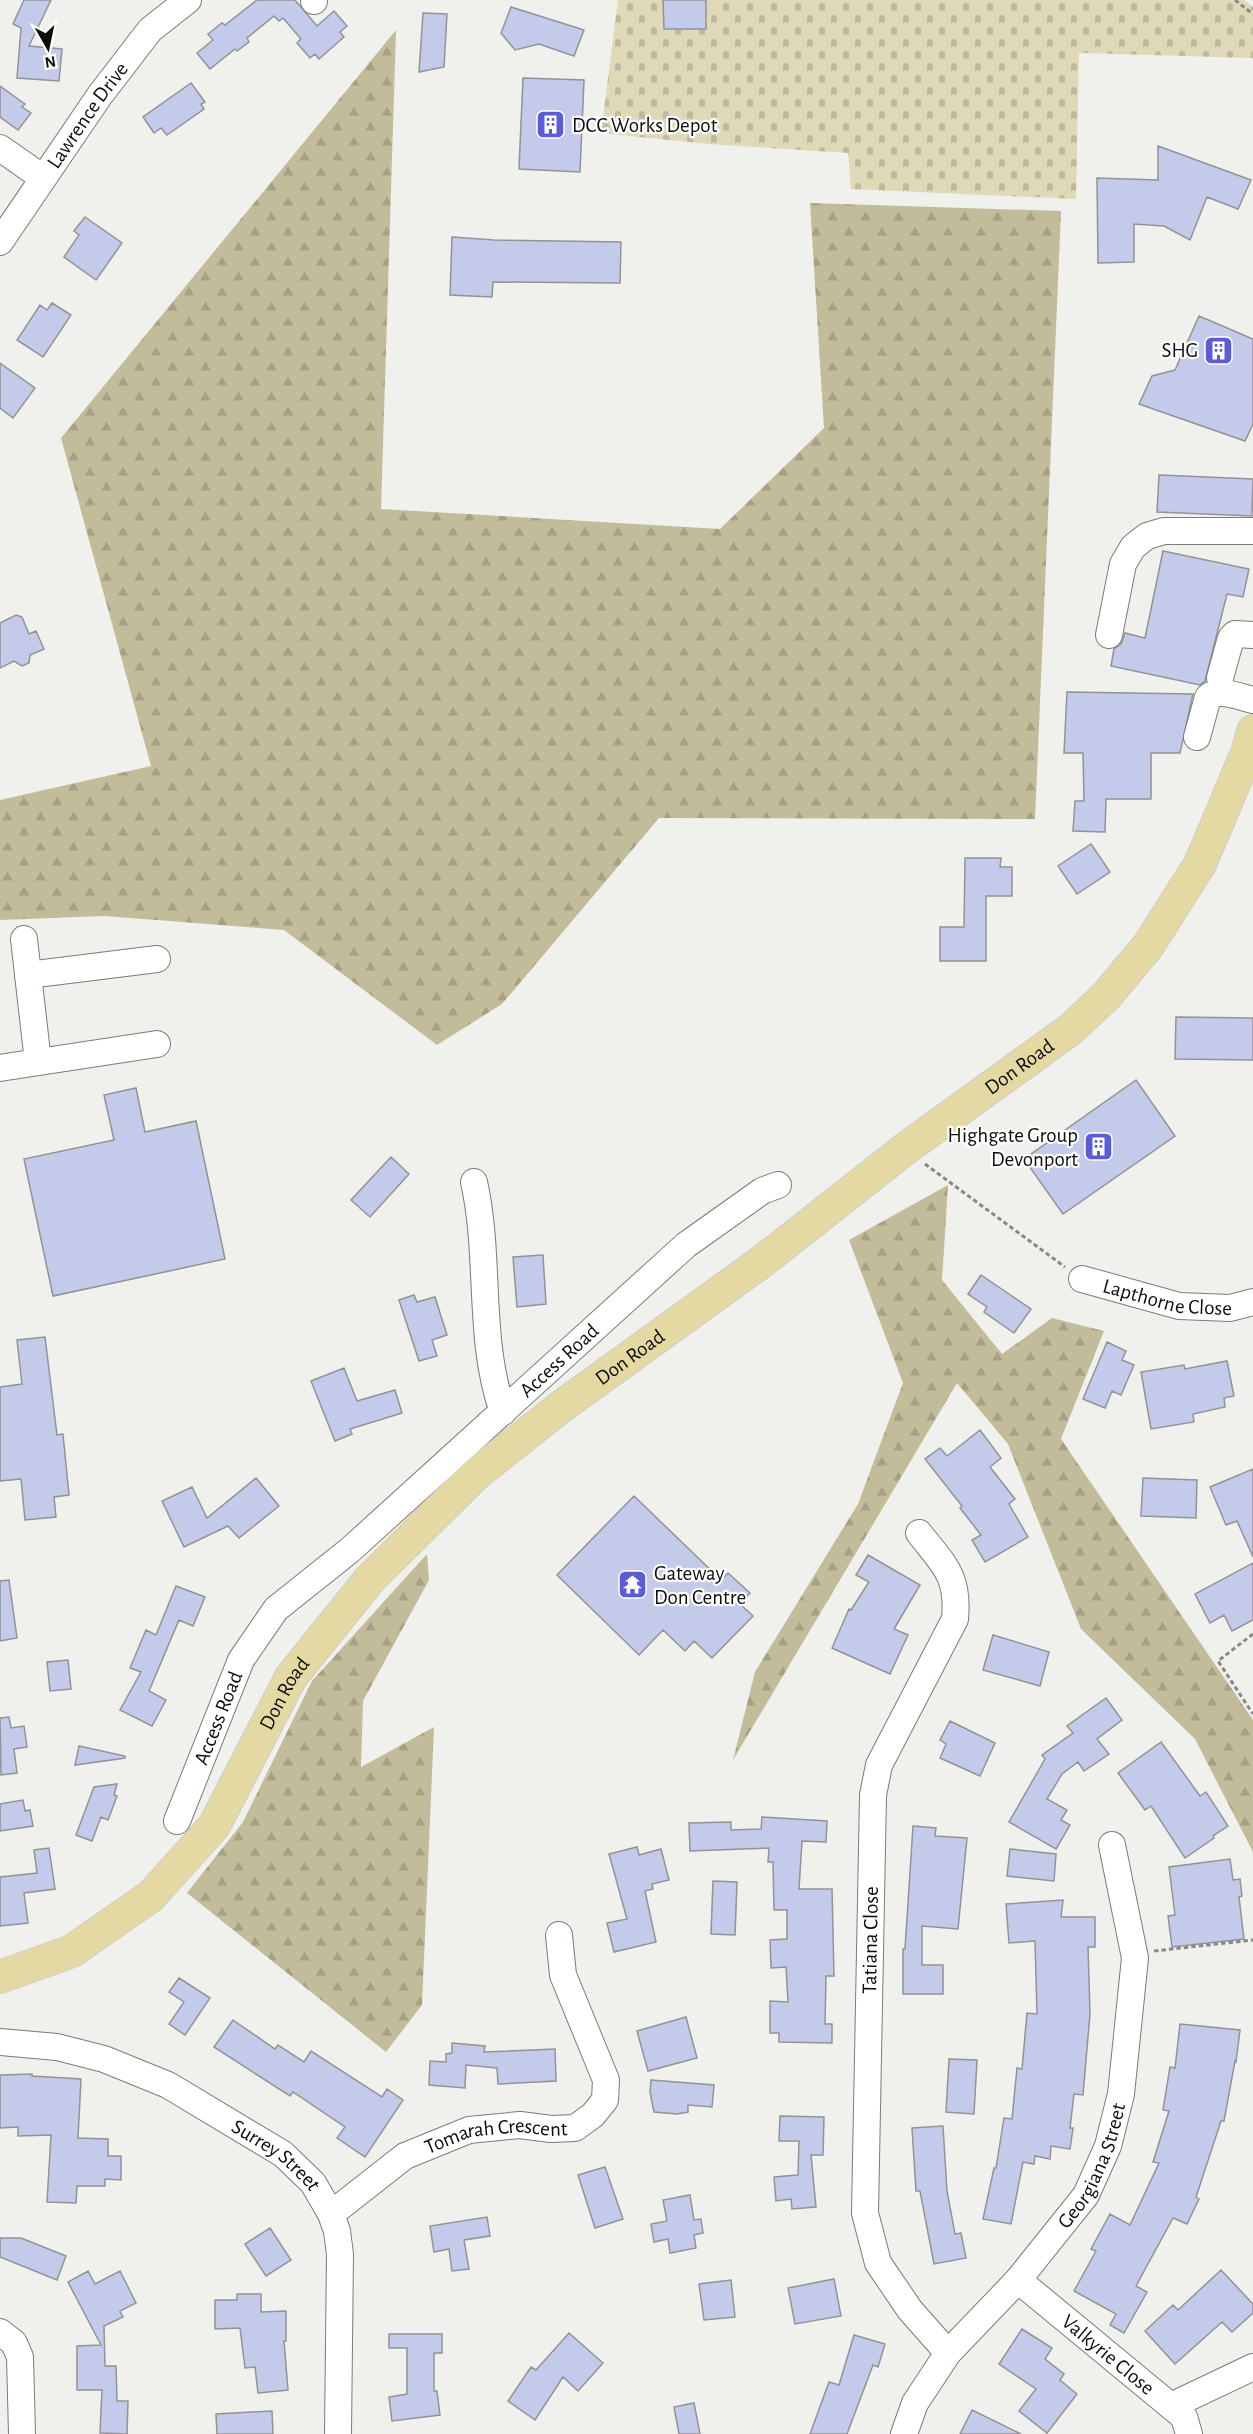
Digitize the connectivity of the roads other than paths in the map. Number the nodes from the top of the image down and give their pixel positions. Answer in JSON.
{"nodes":[{"id":1,"x":188,"y":0,"type":"edge"},
{"id":2,"x":0,"y":148,"type":"edge"},
{"id":3,"x":43,"y":178,"type":"junction"},
{"id":4,"x":0,"y":242,"type":"edge"},
{"id":5,"x":1253,"y":531,"type":"edge"},
{"id":6,"x":1109,"y":635,"type":"dead end"},
{"id":7,"x":1253,"y":635,"type":"edge"},
{"id":8,"x":1220,"y":678,"type":"dead end"},
{"id":9,"x":1253,"y":700,"type":"edge"},
{"id":10,"x":1253,"y":731,"type":"edge"},
{"id":11,"x":1197,"y":737,"type":"dead end"},
{"id":12,"x":24,"y":939,"type":"dead end"},
{"id":13,"x":157,"y":959,"type":"dead end"},
{"id":14,"x":28,"y":975,"type":"junction"},
{"id":15,"x":157,"y":1044,"type":"dead end"},
{"id":16,"x":38,"y":1062,"type":"junction"},
{"id":17,"x":0,"y":1068,"type":"edge"},
{"id":18,"x":474,"y":1182,"type":"dead end"},
{"id":19,"x":778,"y":1185,"type":"dead end"},
{"id":20,"x":1082,"y":1279,"type":"road end"},
{"id":21,"x":1253,"y":1302,"type":"edge"},
{"id":22,"x":503,"y":1412,"type":"junction"},
{"id":23,"x":919,"y":1533,"type":"dead end"},
{"id":24,"x":350,"y":1550,"type":"junction"},
{"id":25,"x":370,"y":1579,"type":"junction"},
{"id":26,"x":177,"y":1821,"type":"dead end"},
{"id":27,"x":1112,"y":1845,"type":"dead end"},
{"id":28,"x":559,"y":1935,"type":"dead end"},
{"id":29,"x":0,"y":1977,"type":"edge"},
{"id":30,"x":0,"y":2042,"type":"edge"},
{"id":31,"x":331,"y":2214,"type":"junction"},
{"id":32,"x":1018,"y":2280,"type":"junction"},
{"id":33,"x":0,"y":2332,"type":"edge"},
{"id":34,"x":948,"y":2353,"type":"junction"},
{"id":35,"x":1253,"y":2367,"type":"edge"},
{"id":36,"x":1171,"y":2406,"type":"junction"},
{"id":37,"x":22,"y":2434,"type":"edge"},
{"id":38,"x":338,"y":2434,"type":"edge"},
{"id":39,"x":904,"y":2434,"type":"edge"},
{"id":40,"x":1189,"y":2434,"type":"edge"}],
"edges":[{"from":1,"to":3,"type":"street","name":"Lawrence Drive"},
{"from":2,"to":3,"type":"street"},
{"from":3,"to":4,"type":"street","name":"Lawrence Drive"},
{"from":5,"to":6,"type":"street"},
{"from":7,"to":8,"type":"street"},
{"from":9,"to":11,"type":"street"},
{"from":10,"to":25,"type":"main road","name":"Don Road"},
{"from":12,"to":14,"type":"street"},
{"from":13,"to":14,"type":"street"},
{"from":14,"to":16,"type":"street"},
{"from":15,"to":16,"type":"street"},
{"from":16,"to":17,"type":"street"},
{"from":18,"to":22,"type":"street"},
{"from":19,"to":22,"type":"street","name":"Access Road"},
{"from":20,"to":21,"type":"street","name":"Lapthorne Close"},
{"from":22,"to":24,"type":"street","name":"Access Road"},
{"from":23,"to":34,"type":"street","name":"Tatiana Close"},
{"from":24,"to":25,"type":"street"},
{"from":24,"to":26,"type":"street","name":"Access Road"},
{"from":25,"to":29,"type":"main road","name":"Don Road"},
{"from":27,"to":32,"type":"street","name":"Georgiana Street"},
{"from":28,"to":31,"type":"street","name":"Tomarah Crescent"},
{"from":30,"to":31,"type":"street","name":"Surrey Street"},
{"from":31,"to":38,"type":"street","name":"Surrey Street"},
{"from":32,"to":34,"type":"street","name":"Georgiana Street"},
{"from":32,"to":36,"type":"street","name":"Valkyrie Close"},
{"from":33,"to":37,"type":"street"},
{"from":34,"to":39,"type":"street","name":"Georgiana Street"},
{"from":35,"to":36,"type":"street"},
{"from":36,"to":40,"type":"street","name":"Valkyrie Close"}]}
